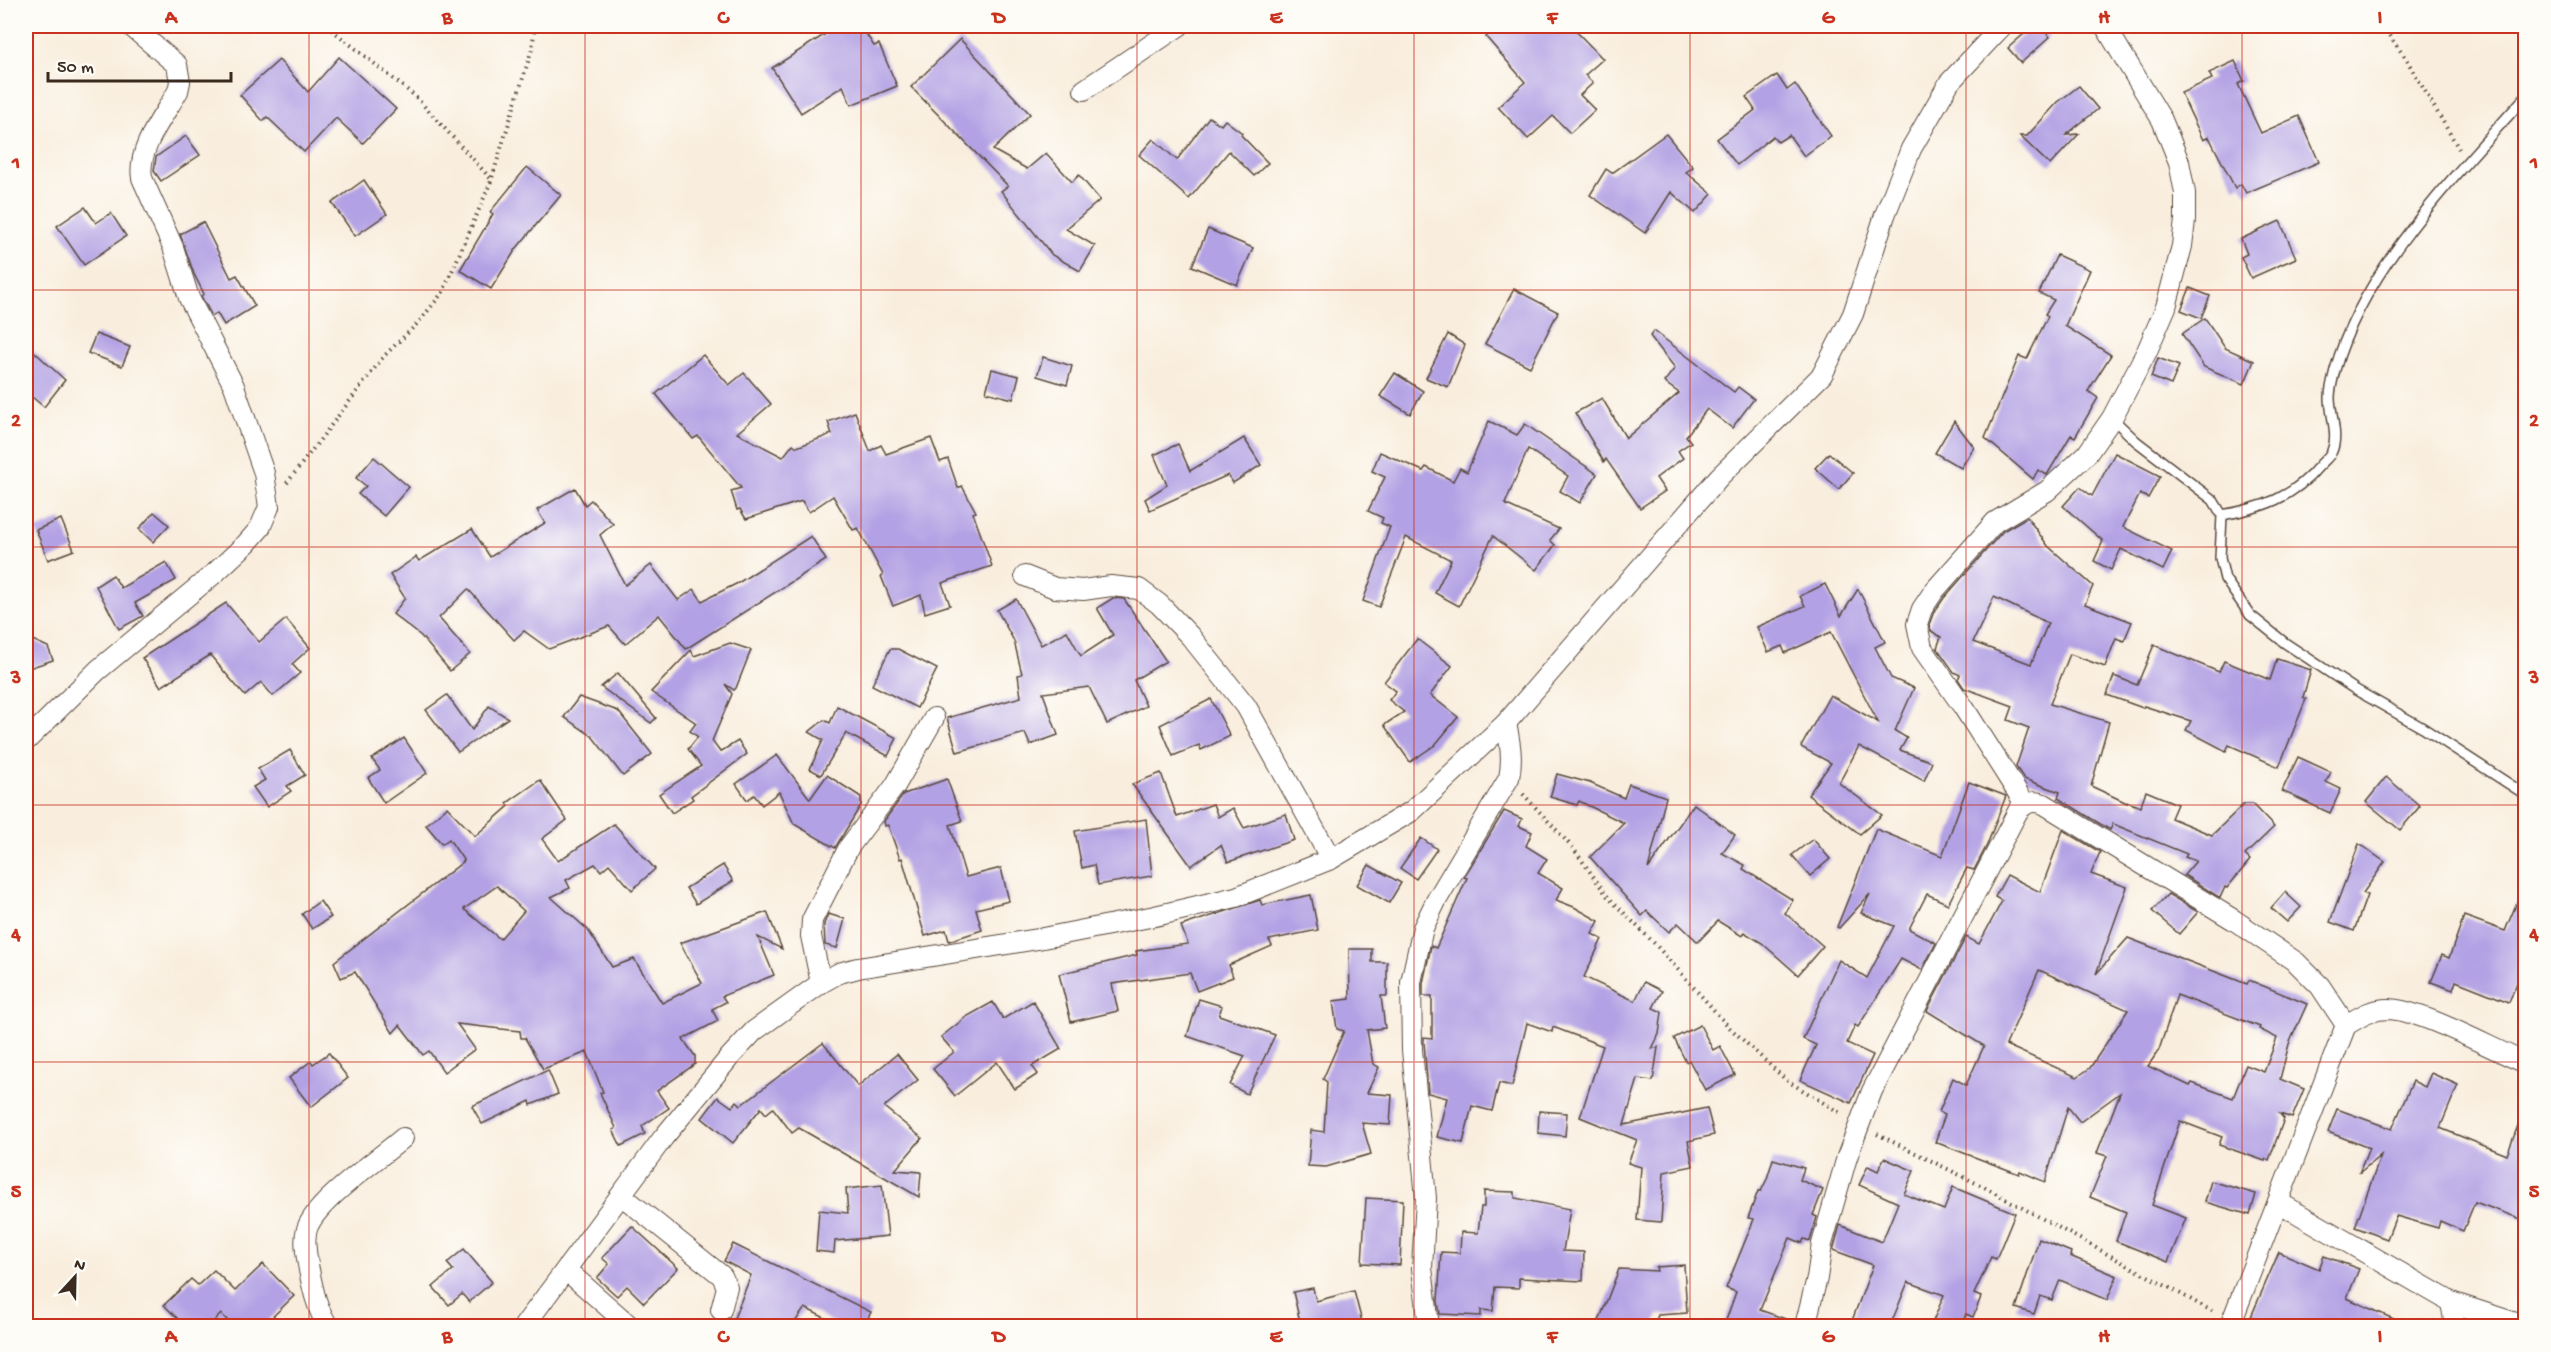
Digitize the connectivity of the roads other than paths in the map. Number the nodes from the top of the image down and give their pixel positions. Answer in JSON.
{"nodes":[{"id":1,"x":131,"y":26,"type":"edge"},
{"id":2,"x":1179,"y":26,"type":"edge"},
{"id":3,"x":2001,"y":26,"type":"edge"},
{"id":4,"x":2105,"y":26,"type":"edge"},
{"id":5,"x":1084,"y":90,"type":"dead end"},
{"id":6,"x":2526,"y":96,"type":"edge"},
{"id":7,"x":2112,"y":418,"type":"junction"},
{"id":8,"x":2222,"y":515,"type":"junction"},
{"id":9,"x":1025,"y":576,"type":"dead end"},
{"id":10,"x":934,"y":718,"type":"dead end"},
{"id":11,"x":1506,"y":723,"type":"junction"},
{"id":12,"x":26,"y":741,"type":"edge"},
{"id":13,"x":2526,"y":795,"type":"edge"},
{"id":14,"x":2025,"y":804,"type":"junction"},
{"id":15,"x":1331,"y":859,"type":"junction"},
{"id":16,"x":821,"y":983,"type":"junction"},
{"id":17,"x":2346,"y":1025,"type":"junction"},
{"id":18,"x":2526,"y":1063,"type":"edge"},
{"id":19,"x":403,"y":1138,"type":"dead end"},
{"id":20,"x":621,"y":1195,"type":"junction"},
{"id":21,"x":2278,"y":1202,"type":"junction"},
{"id":22,"x":566,"y":1270,"type":"junction"},
{"id":23,"x":2451,"y":1302,"type":"junction"},
{"id":24,"x":721,"y":1310,"type":"dead end"},
{"id":25,"x":2230,"y":1324,"type":"edge"},
{"id":26,"x":328,"y":1326,"type":"edge"},
{"id":27,"x":524,"y":1326,"type":"edge"},
{"id":28,"x":630,"y":1326,"type":"edge"},
{"id":29,"x":1429,"y":1326,"type":"edge"},
{"id":30,"x":1805,"y":1326,"type":"edge"},
{"id":31,"x":2455,"y":1326,"type":"edge"},
{"id":32,"x":2518,"y":1326,"type":"edge"}],
"edges":[{"from":1,"to":12,"type":"street"},
{"from":2,"to":5,"type":"street"},
{"from":3,"to":11,"type":"street"},
{"from":4,"to":7,"type":"street"},
{"from":6,"to":8,"type":"lane"},
{"from":7,"to":8,"type":"lane"},
{"from":7,"to":14,"type":"street"},
{"from":8,"to":13,"type":"lane"},
{"from":9,"to":15,"type":"street"},
{"from":10,"to":16,"type":"street"},
{"from":11,"to":15,"type":"street"},
{"from":11,"to":29,"type":"street"},
{"from":14,"to":17,"type":"street"},
{"from":14,"to":30,"type":"street"},
{"from":15,"to":16,"type":"street"},
{"from":16,"to":20,"type":"street"},
{"from":17,"to":18,"type":"street"},
{"from":17,"to":21,"type":"street"},
{"from":19,"to":26,"type":"street"},
{"from":20,"to":22,"type":"street"},
{"from":20,"to":24,"type":"street"},
{"from":21,"to":23,"type":"street"},
{"from":21,"to":25,"type":"street"},
{"from":22,"to":27,"type":"street"},
{"from":22,"to":28,"type":"street"},
{"from":23,"to":31,"type":"street"},
{"from":23,"to":32,"type":"street"}]}
